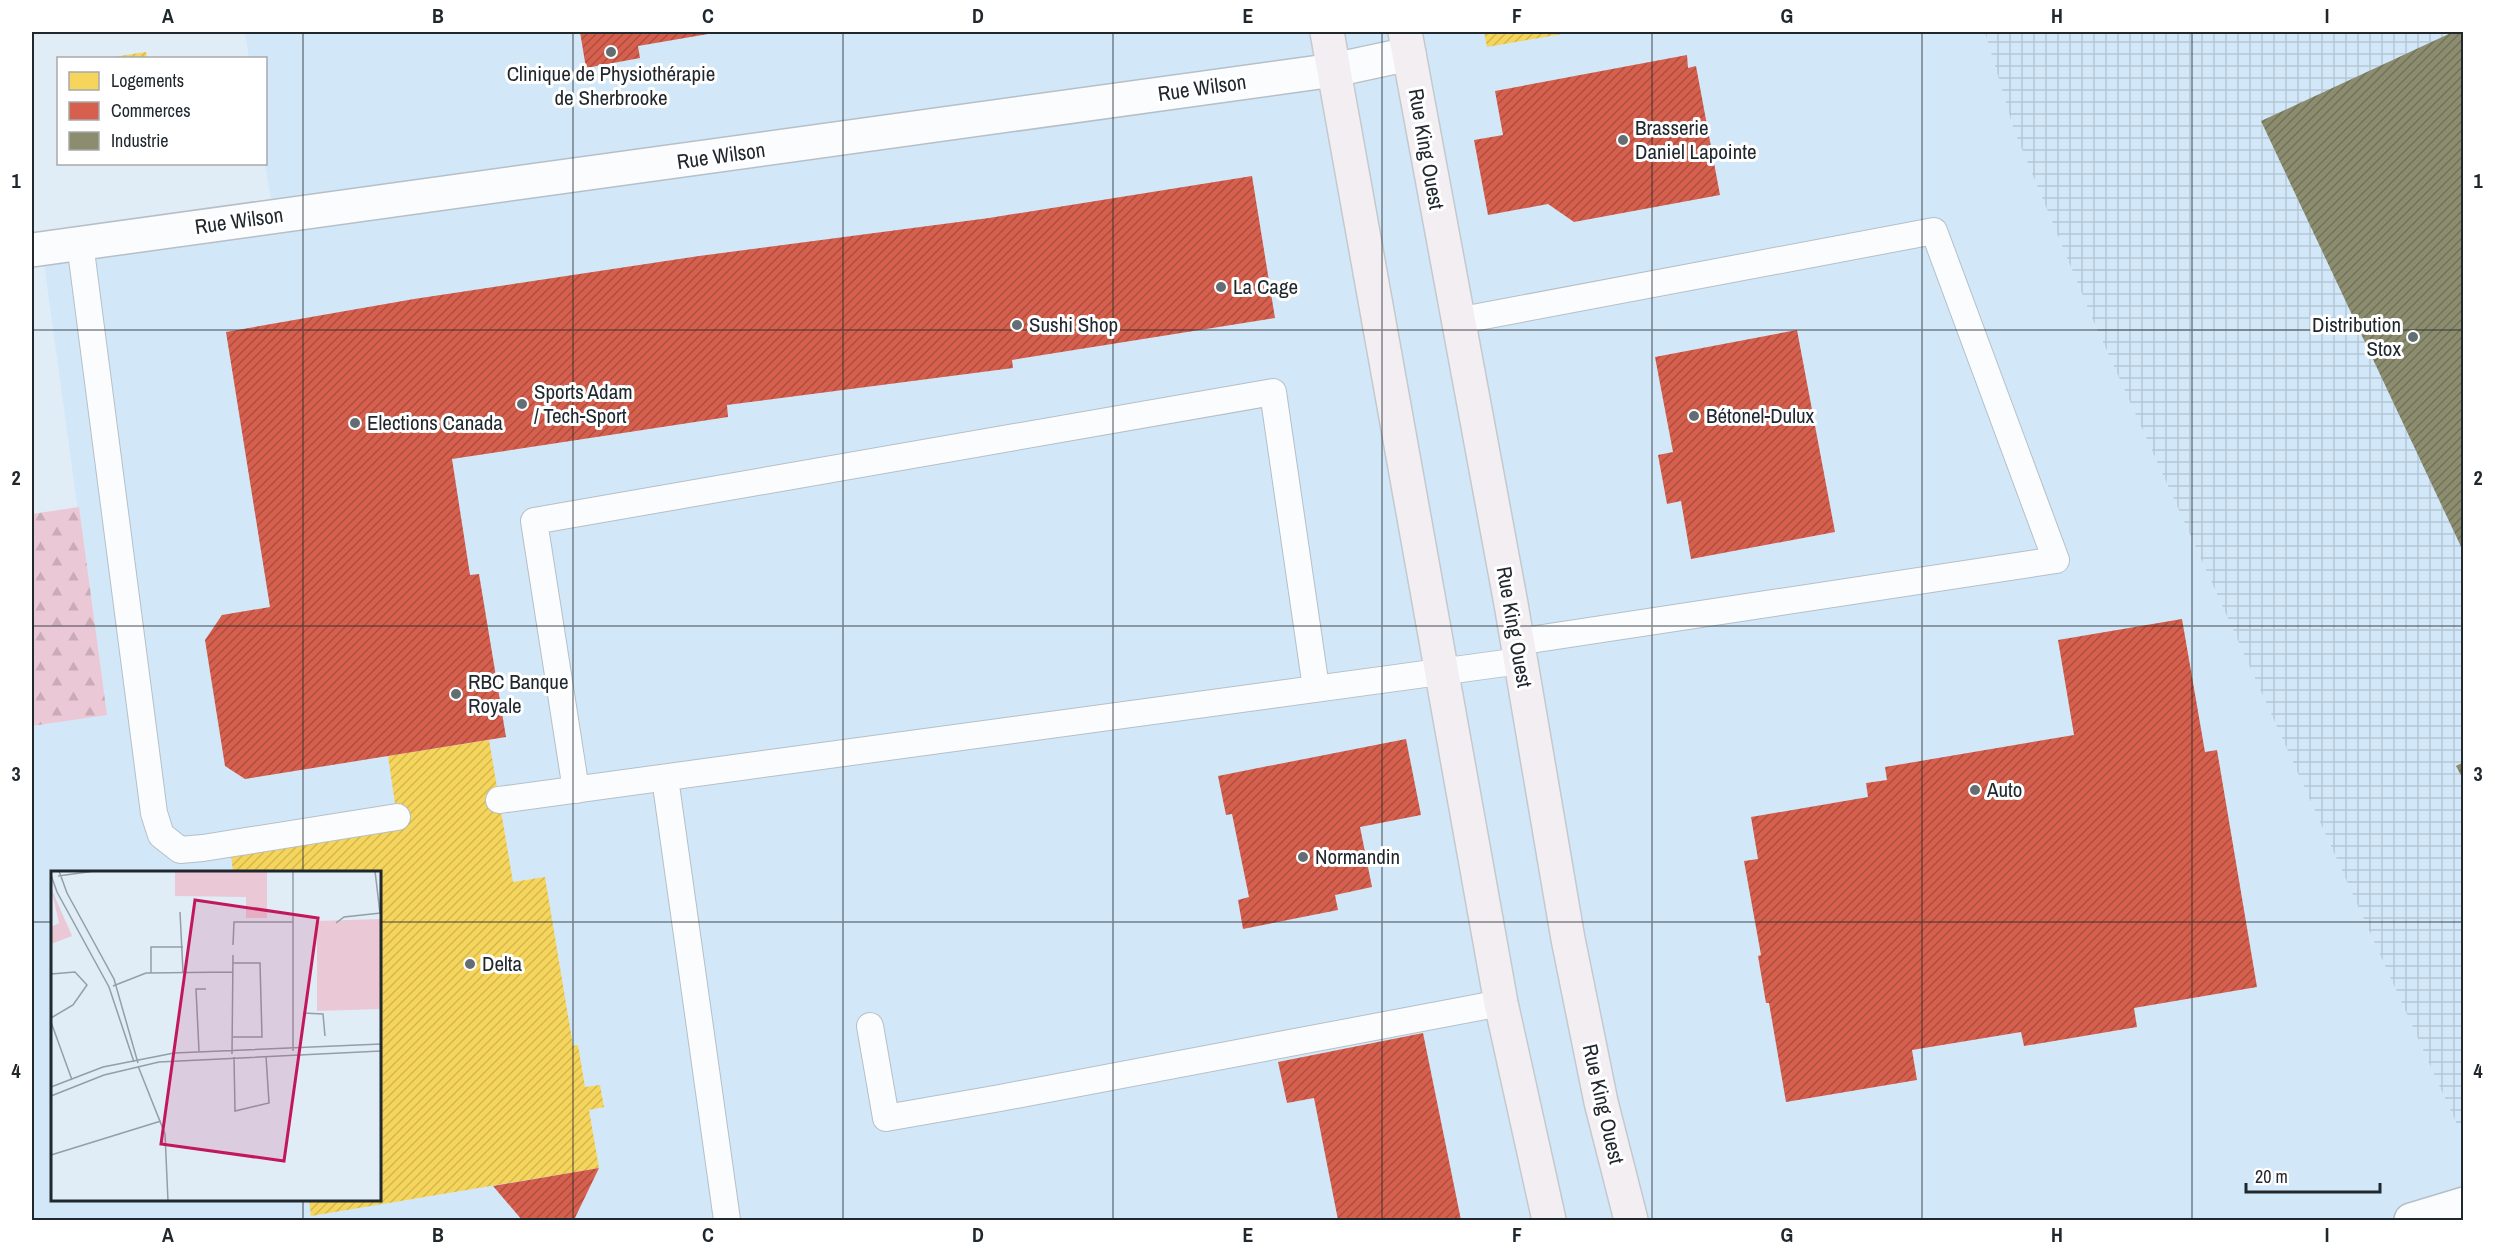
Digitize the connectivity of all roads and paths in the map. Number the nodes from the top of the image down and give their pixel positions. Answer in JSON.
{"nodes":[{"id":1,"x":1327,"y":32,"type":"edge"},
{"id":2,"x":1407,"y":43,"type":"edge"},
{"id":3,"x":1334,"y":70,"type":"junction"},
{"id":4,"x":80,"y":243,"type":"junction"},
{"id":5,"x":32,"y":250,"type":"edge"},
{"id":6,"x":1457,"y":321,"type":"junction"},
{"id":7,"x":1519,"y":651,"type":"junction"},
{"id":8,"x":1442,"y":672,"type":"junction"},
{"id":9,"x":1316,"y":688,"type":"junction"},
{"id":10,"x":665,"y":778,"type":"junction"},
{"id":11,"x":576,"y":790,"type":"junction"},
{"id":12,"x":499,"y":800,"type":"dead end"},
{"id":13,"x":397,"y":817,"type":"dead end"},
{"id":14,"x":1502,"y":1003,"type":"junction"},
{"id":15,"x":870,"y":1026,"type":"dead end"},
{"id":16,"x":2463,"y":1204,"type":"edge"},
{"id":17,"x":727,"y":1221,"type":"edge"},
{"id":18,"x":1549,"y":1221,"type":"edge"},
{"id":19,"x":1631,"y":1221,"type":"edge"},
{"id":20,"x":2411,"y":1221,"type":"edge"}],
"edges":[{"from":1,"to":3,"type":"main road"},
{"from":2,"to":3,"type":"street","name":"Rue Wilson"},
{"from":2,"to":6,"type":"main road","name":"Rue King Ouest"},
{"from":3,"to":4,"type":"street","name":"Rue Wilson"},
{"from":3,"to":8,"type":"main road"},
{"from":4,"to":5,"type":"street","name":"Rue Wilson"},
{"from":4,"to":13,"type":"lane"},
{"from":6,"to":7,"type":"main road","name":"Rue King Ouest"},
{"from":6,"to":7,"type":"lane"},
{"from":7,"to":8,"type":"lane"},
{"from":7,"to":19,"type":"main road","name":"Rue King Ouest"},
{"from":8,"to":9,"type":"lane"},
{"from":8,"to":14,"type":"main road"},
{"from":9,"to":10,"type":"lane"},
{"from":9,"to":11,"type":"lane"},
{"from":10,"to":11,"type":"lane"},
{"from":10,"to":17,"type":"lane"},
{"from":11,"to":12,"type":"lane"},
{"from":14,"to":15,"type":"lane"},
{"from":14,"to":18,"type":"main road"},
{"from":16,"to":20,"type":"street"}]}
